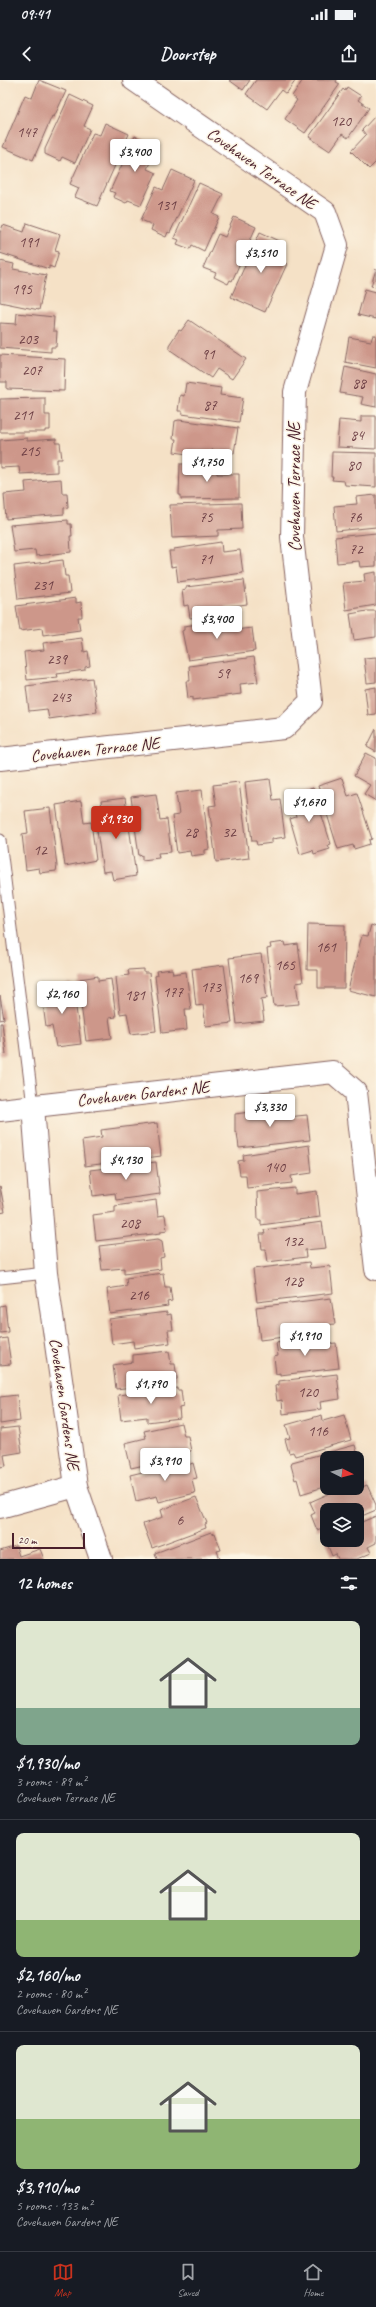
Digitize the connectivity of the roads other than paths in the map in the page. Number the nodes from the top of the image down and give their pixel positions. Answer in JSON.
{"nodes":[{"id":1,"x":134,"y":80,"type":"edge"},
{"id":2,"x":0,"y":759,"type":"edge"},
{"id":3,"x":0,"y":840,"type":"edge"},
{"id":4,"x":32,"y":1106,"type":"junction"},
{"id":5,"x":0,"y":1110,"type":"edge"},
{"id":6,"x":376,"y":1269,"type":"edge"},
{"id":7,"x":46,"y":1272,"type":"junction"},
{"id":8,"x":0,"y":1278,"type":"edge"},
{"id":9,"x":76,"y":1486,"type":"junction"},
{"id":10,"x":0,"y":1507,"type":"edge"},
{"id":11,"x":101,"y":1559,"type":"edge"}],
"edges":[{"from":1,"to":2,"type":"street","name":"Covehaven Terrace NE"},
{"from":3,"to":4,"type":"lane"},
{"from":4,"to":5,"type":"street","name":"Covehaven Gardens NE"},
{"from":4,"to":6,"type":"street","name":"Covehaven Gardens NE"},
{"from":4,"to":7,"type":"street","name":"Covehaven Gardens NE"},
{"from":7,"to":8,"type":"lane"},
{"from":7,"to":9,"type":"street","name":"Covehaven Gardens NE"},
{"from":9,"to":10,"type":"street","name":"Covehaven Gardens NE"},
{"from":9,"to":11,"type":"street","name":"Covehaven Gardens NE"}]}
